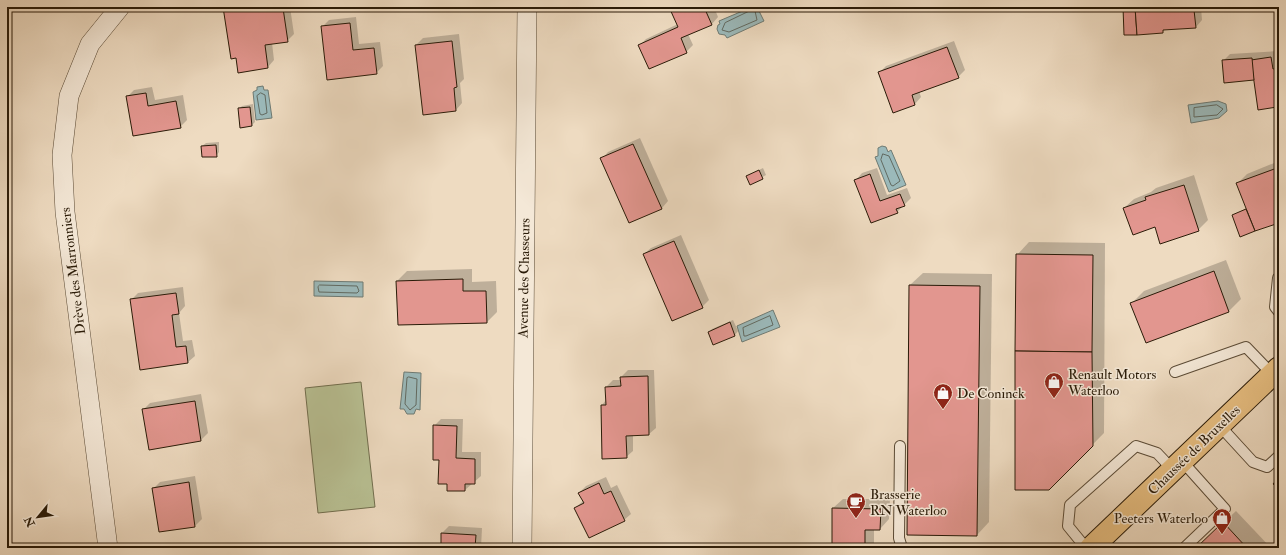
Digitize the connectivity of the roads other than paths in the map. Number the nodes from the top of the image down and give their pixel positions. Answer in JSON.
{"nodes":[{"id":1,"x":120,"y":7,"type":"edge"},
{"id":2,"x":527,"y":7,"type":"edge"},
{"id":3,"x":1278,"y":278,"type":"edge"},
{"id":4,"x":1279,"y":312,"type":"edge"},
{"id":5,"x":1175,"y":372,"type":"dead end"},
{"id":6,"x":1276,"y":372,"type":"edge"},
{"id":7,"x":1220,"y":426,"type":"junction"},
{"id":8,"x":900,"y":446,"type":"dead end"},
{"id":9,"x":1279,"y":456,"type":"edge"},
{"id":10,"x":1177,"y":466,"type":"junction"},
{"id":11,"x":108,"y":548,"type":"edge"},
{"id":12,"x":522,"y":548,"type":"edge"},
{"id":13,"x":902,"y":548,"type":"edge"},
{"id":14,"x":1086,"y":548,"type":"edge"},
{"id":15,"x":1091,"y":548,"type":"edge"},
{"id":16,"x":1184,"y":548,"type":"edge"}],
"edges":[{"from":1,"to":11,"type":"street","name":"Drève des Marronniers"},
{"from":2,"to":12,"type":"street","name":"Avenue des Chasseurs"},
{"from":3,"to":4,"type":"lane"},
{"from":5,"to":6,"type":"lane"},
{"from":6,"to":7,"type":"main road","name":"Chaussée de Bruxelles"},
{"from":7,"to":9,"type":"lane"},
{"from":7,"to":10,"type":"main road","name":"Chaussée de Bruxelles"},
{"from":8,"to":13,"type":"lane"},
{"from":10,"to":14,"type":"lane"},
{"from":10,"to":15,"type":"main road","name":"Chaussée de Bruxelles"},
{"from":10,"to":16,"type":"lane"}]}
